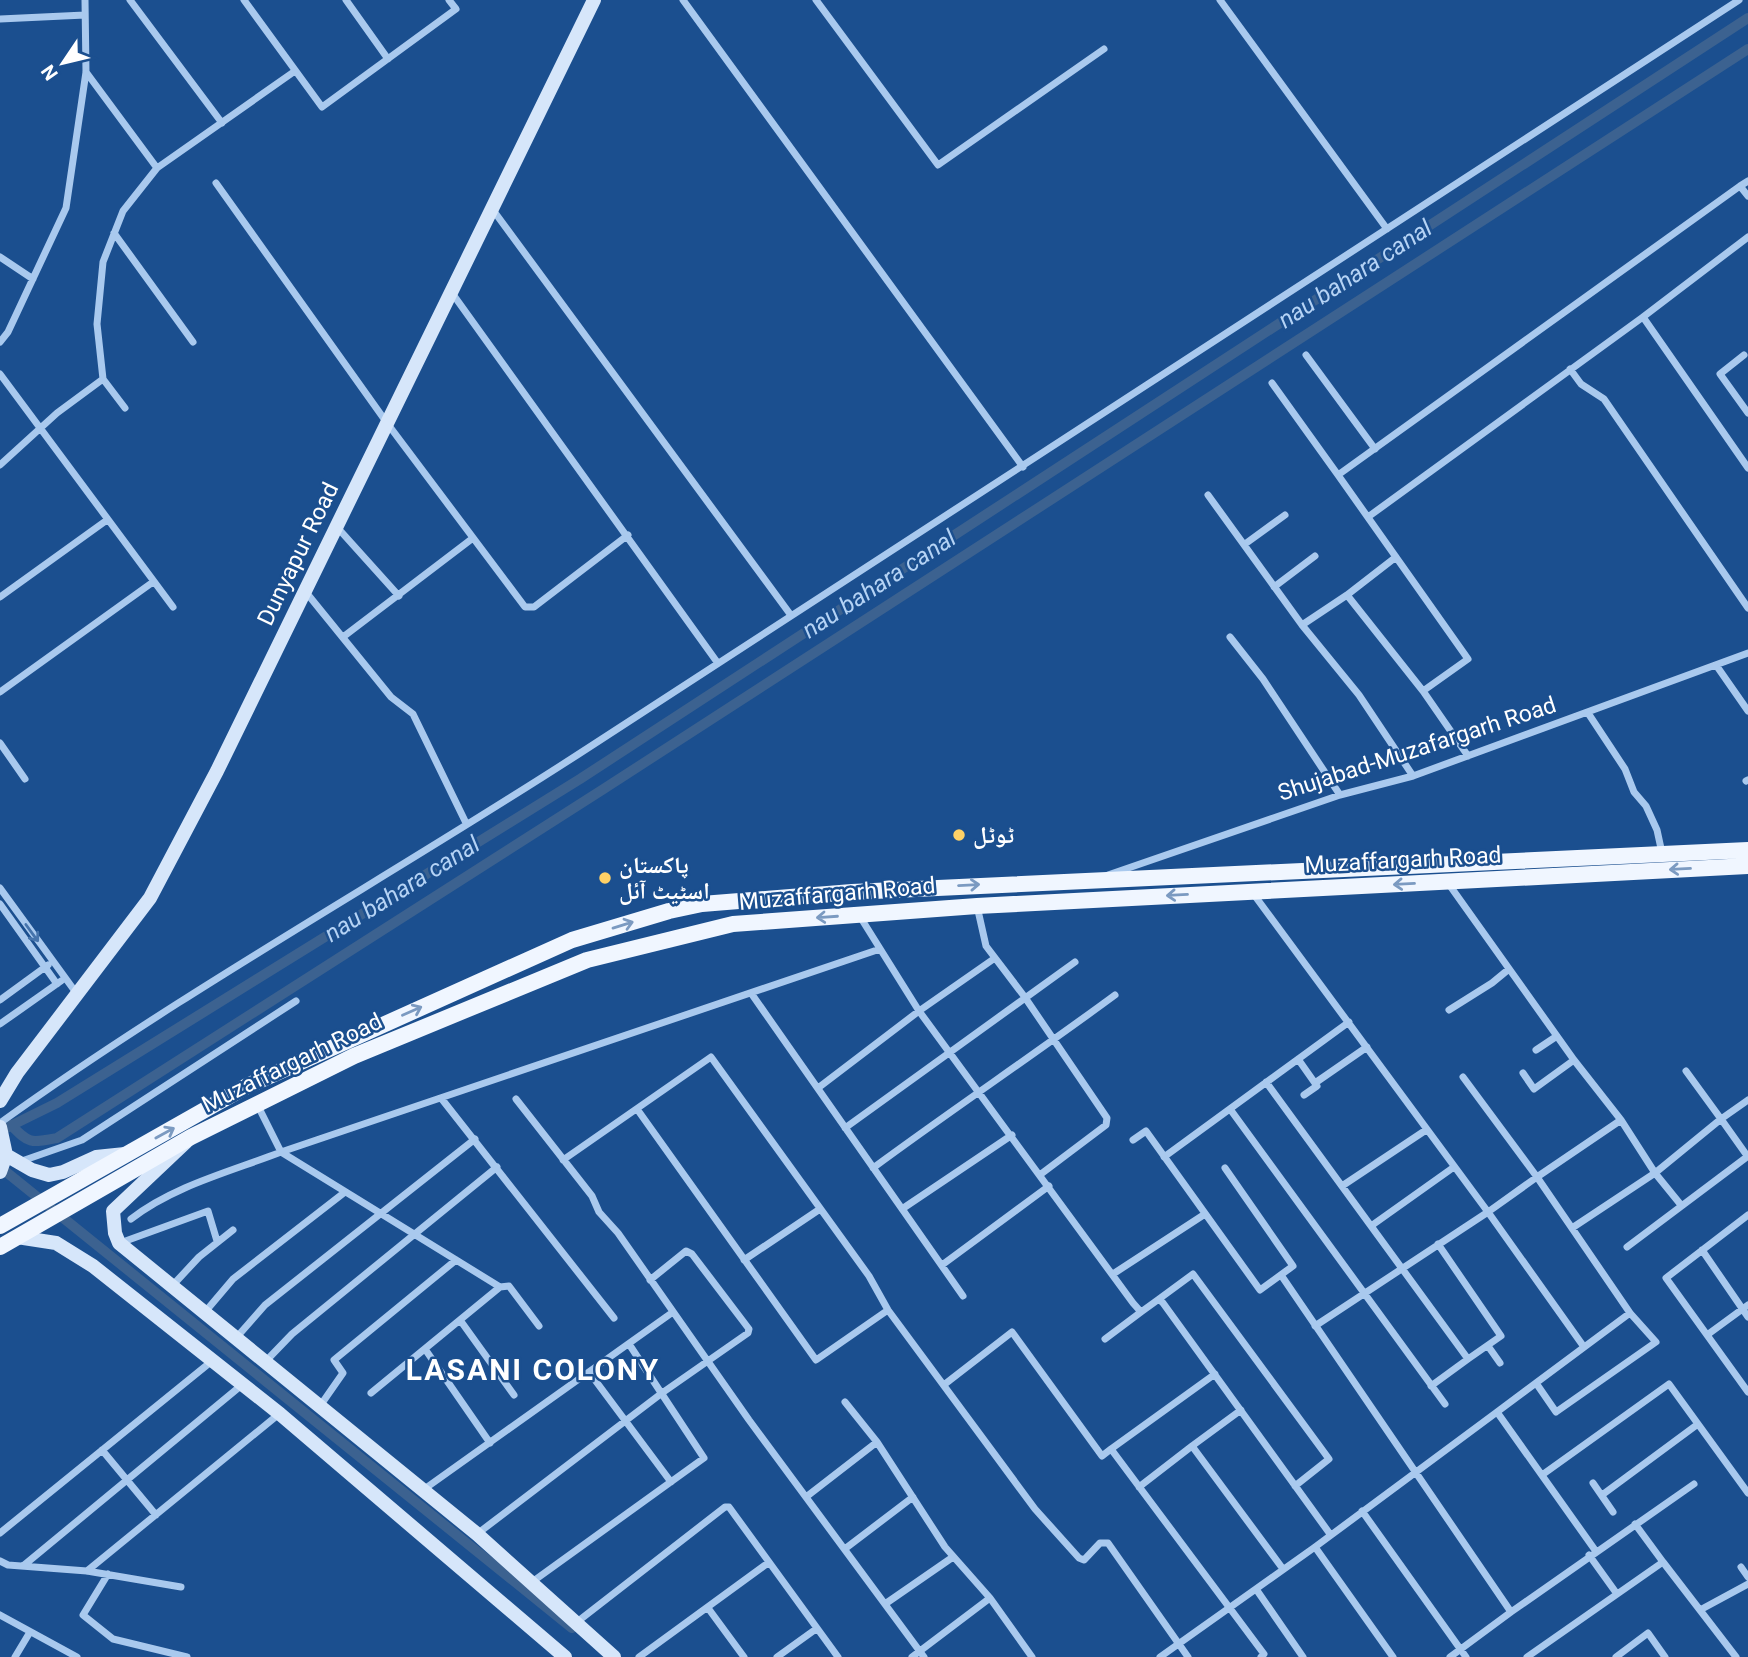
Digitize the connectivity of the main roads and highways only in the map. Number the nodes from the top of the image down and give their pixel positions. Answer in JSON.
{"nodes":[{"id":1,"x":594,"y":0,"type":"edge"},
{"id":2,"x":1748,"y":850,"type":"edge"},
{"id":3,"x":1748,"y":866,"type":"edge"},
{"id":4,"x":387,"y":1022,"type":"junction"},
{"id":5,"x":395,"y":1038,"type":"junction"},
{"id":6,"x":0,"y":1101,"type":"edge"},
{"id":7,"x":0,"y":1125,"type":"edge"},
{"id":8,"x":191,"y":1137,"type":"junction"},
{"id":9,"x":128,"y":1154,"type":"junction"},
{"id":10,"x":6,"y":1160,"type":"edge"},
{"id":11,"x":0,"y":1226,"type":"edge"},
{"id":12,"x":17,"y":1237,"type":"junction"},
{"id":13,"x":0,"y":1247,"type":"edge"},
{"id":14,"x":565,"y":1657,"type":"edge"},
{"id":15,"x":614,"y":1657,"type":"edge"}],
"edges":[{"from":1,"to":6,"type":"main road","name":"Dunyapur Road"},
{"from":4,"to":2,"type":"main road","name":"Muzaffargarh Road","one_way":true},
{"from":3,"to":5,"type":"main road","name":"Muzaffargarh Road","one_way":true},
{"from":4,"to":5,"type":"main road"},
{"from":9,"to":4,"type":"main road","name":"Muzaffargarh Road","one_way":true},
{"from":5,"to":8,"type":"main road","name":"Muzaffargarh Road"},
{"from":7,"to":10,"type":"main road"},
{"from":8,"to":12,"type":"main road","name":"Muzaffargarh Road"},
{"from":8,"to":15,"type":"main road"},
{"from":9,"to":10,"type":"main road"},
{"from":9,"to":11,"type":"main road","name":"Muzaffargarh Road"},
{"from":12,"to":13,"type":"main road","name":"Muzaffargarh Road"},
{"from":12,"to":14,"type":"main road"}]}
